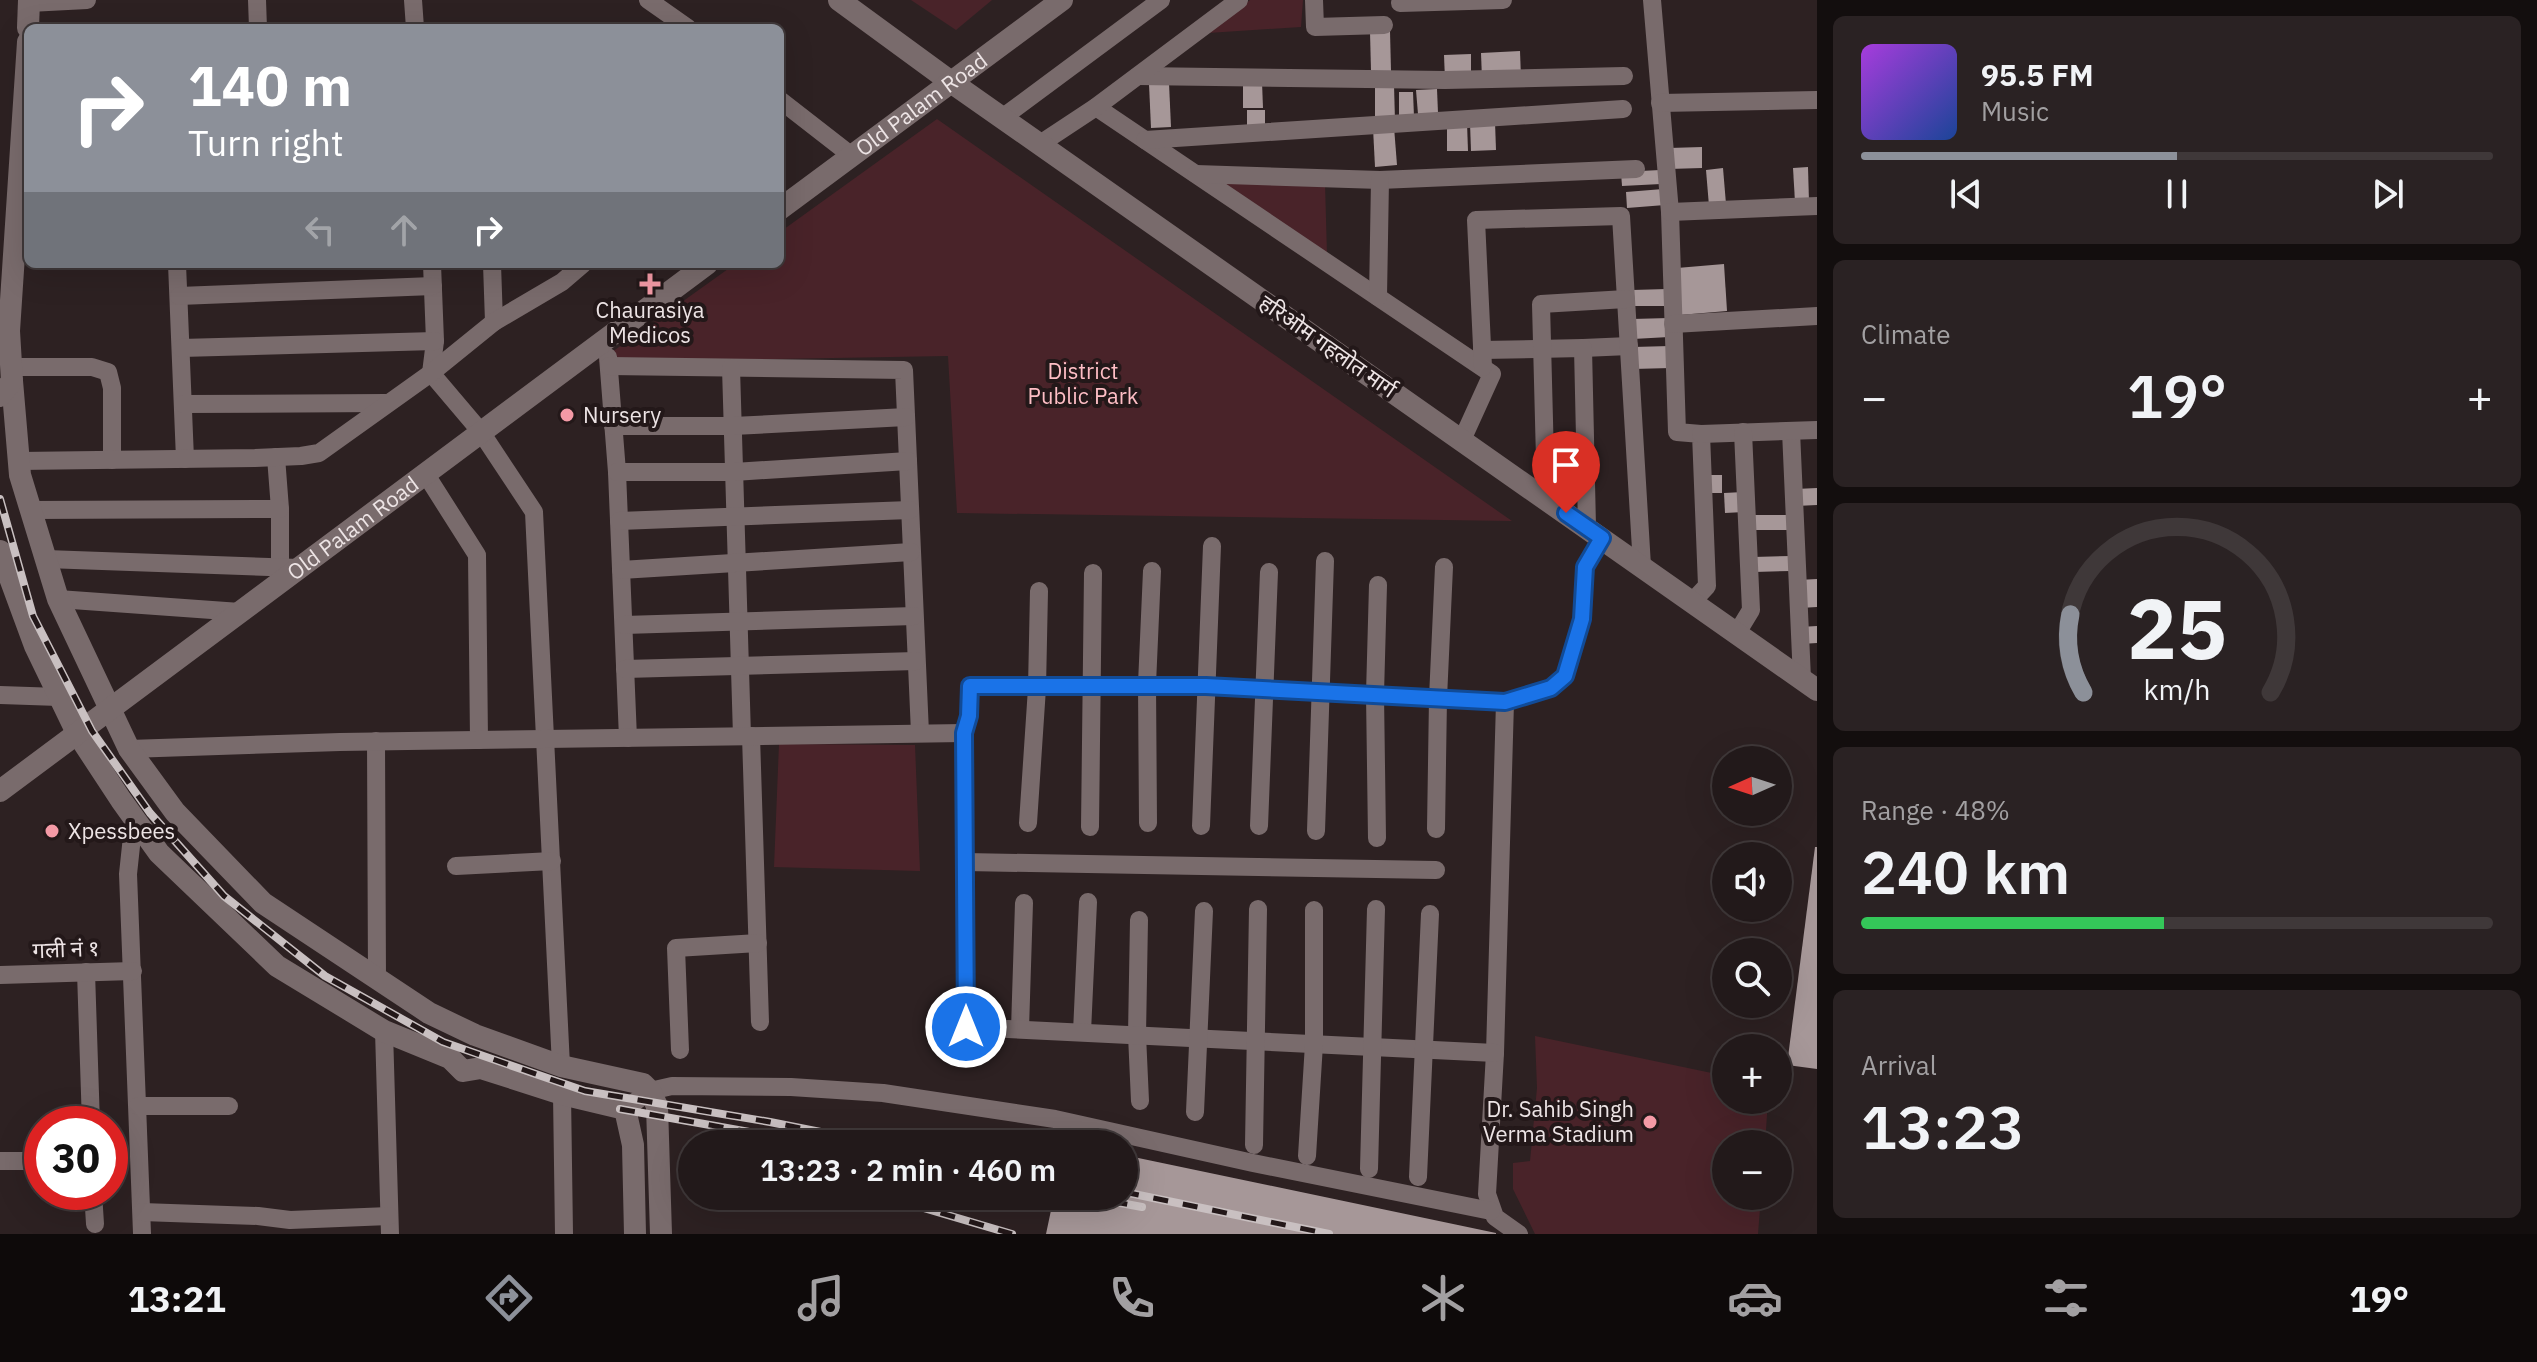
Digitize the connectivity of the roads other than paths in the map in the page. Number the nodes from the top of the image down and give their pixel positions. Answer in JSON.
{"nodes":[{"id":1,"x":87,"y":0,"type":"edge"},
{"id":2,"x":257,"y":0,"type":"edge"},
{"id":3,"x":413,"y":0,"type":"edge"},
{"id":4,"x":648,"y":0,"type":"edge"},
{"id":5,"x":1062,"y":0,"type":"edge"},
{"id":6,"x":1161,"y":0,"type":"edge"},
{"id":7,"x":1239,"y":0,"type":"edge"},
{"id":8,"x":1314,"y":0,"type":"edge"},
{"id":9,"x":1503,"y":0,"type":"edge"},
{"id":10,"x":1652,"y":0,"type":"edge"},
{"id":11,"x":29,"y":1,"type":"edge"},
{"id":12,"x":1400,"y":3,"type":"dead end"},
{"id":13,"x":850,"y":4,"type":"edge"},
{"id":14,"x":28,"y":24,"type":"edge"},
{"id":15,"x":258,"y":24,"type":"edge"},
{"id":16,"x":415,"y":24,"type":"edge"},
{"id":17,"x":682,"y":24,"type":"edge"},
{"id":18,"x":1384,"y":25,"type":"dead end"},
{"id":19,"x":1138,"y":76,"type":"junction"},
{"id":20,"x":1624,"y":76,"type":"dead end"},
{"id":21,"x":951,"y":82,"type":"junction"},
{"id":22,"x":1817,"y":100,"type":"edge"},
{"id":23,"x":784,"y":103,"type":"edge"},
{"id":24,"x":1660,"y":103,"type":"junction"},
{"id":25,"x":1096,"y":107,"type":"junction"},
{"id":26,"x":1623,"y":109,"type":"dead end"},
{"id":27,"x":1002,"y":118,"type":"junction"},
{"id":28,"x":1145,"y":140,"type":"junction"},
{"id":29,"x":1040,"y":144,"type":"junction"},
{"id":30,"x":24,"y":154,"type":"edge"},
{"id":31,"x":852,"y":156,"type":"junction"},
{"id":32,"x":1636,"y":169,"type":"dead end"},
{"id":33,"x":1196,"y":174,"type":"junction"},
{"id":34,"x":1380,"y":180,"type":"junction"},
{"id":35,"x":784,"y":206,"type":"edge"},
{"id":36,"x":1817,"y":206,"type":"edge"},
{"id":37,"x":1670,"y":212,"type":"junction"},
{"id":38,"x":177,"y":268,"type":"edge"},
{"id":39,"x":432,"y":268,"type":"edge"},
{"id":40,"x":492,"y":268,"type":"edge"},
{"id":41,"x":561,"y":273,"type":"edge"},
{"id":42,"x":683,"y":273,"type":"edge"},
{"id":43,"x":433,"y":286,"type":"junction"},
{"id":44,"x":179,"y":296,"type":"junction"},
{"id":45,"x":1378,"y":297,"type":"junction"},
{"id":46,"x":1626,"y":299,"type":"junction"},
{"id":47,"x":1817,"y":316,"type":"edge"},
{"id":48,"x":494,"y":322,"type":"junction"},
{"id":49,"x":1673,"y":324,"type":"junction"},
{"id":50,"x":5,"y":334,"type":"edge"},
{"id":51,"x":607,"y":338,"type":"junction"},
{"id":52,"x":435,"y":341,"type":"junction"},
{"id":53,"x":1629,"y":346,"type":"junction"},
{"id":54,"x":181,"y":348,"type":"junction"},
{"id":55,"x":1542,"y":348,"type":"junction"},
{"id":56,"x":1583,"y":348,"type":"junction"},
{"id":57,"x":1482,"y":359,"type":"junction"},
{"id":58,"x":609,"y":366,"type":"junction"},
{"id":59,"x":731,"y":368,"type":"junction"},
{"id":60,"x":431,"y":373,"type":"junction"},
{"id":61,"x":8,"y":381,"type":"edge"},
{"id":62,"x":386,"y":403,"type":"junction"},
{"id":63,"x":183,"y":404,"type":"junction"},
{"id":64,"x":906,"y":417,"type":"junction"},
{"id":65,"x":613,"y":426,"type":"junction"},
{"id":66,"x":733,"y":426,"type":"junction"},
{"id":67,"x":1817,"y":430,"type":"edge"},
{"id":68,"x":1791,"y":431,"type":"junction"},
{"id":69,"x":481,"y":432,"type":"junction"},
{"id":70,"x":1743,"y":432,"type":"junction"},
{"id":71,"x":1701,"y":434,"type":"junction"},
{"id":72,"x":1462,"y":440,"type":"junction"},
{"id":73,"x":276,"y":457,"type":"junction"},
{"id":74,"x":185,"y":459,"type":"junction"},
{"id":75,"x":112,"y":460,"type":"junction"},
{"id":76,"x":19,"y":461,"type":"junction"},
{"id":77,"x":908,"y":461,"type":"junction"},
{"id":78,"x":617,"y":472,"type":"junction"},
{"id":79,"x":734,"y":472,"type":"junction"},
{"id":80,"x":425,"y":473,"type":"junction"},
{"id":81,"x":1546,"y":498,"type":"junction"},
{"id":82,"x":280,"y":509,"type":"junction"},
{"id":83,"x":30,"y":510,"type":"junction"},
{"id":84,"x":910,"y":510,"type":"junction"},
{"id":85,"x":735,"y":517,"type":"junction"},
{"id":86,"x":619,"y":521,"type":"junction"},
{"id":87,"x":1594,"y":533,"type":"junction"},
{"id":88,"x":1212,"y":546,"type":"dead end"},
{"id":89,"x":0,"y":551,"type":"edge"},
{"id":90,"x":911,"y":552,"type":"junction"},
{"id":91,"x":46,"y":559,"type":"junction"},
{"id":92,"x":1325,"y":561,"type":"dead end"},
{"id":93,"x":737,"y":564,"type":"junction"},
{"id":94,"x":1642,"y":566,"type":"junction"},
{"id":95,"x":290,"y":567,"type":"junction"},
{"id":96,"x":1444,"y":567,"type":"dead end"},
{"id":97,"x":621,"y":570,"type":"junction"},
{"id":98,"x":1152,"y":571,"type":"dead end"},
{"id":99,"x":1269,"y":572,"type":"dead end"},
{"id":100,"x":1093,"y":573,"type":"dead end"},
{"id":101,"x":1378,"y":585,"type":"dead end"},
{"id":102,"x":1039,"y":591,"type":"dead end"},
{"id":103,"x":58,"y":599,"type":"junction"},
{"id":104,"x":1693,"y":601,"type":"junction"},
{"id":105,"x":240,"y":612,"type":"junction"},
{"id":106,"x":914,"y":616,"type":"junction"},
{"id":107,"x":738,"y":621,"type":"junction"},
{"id":108,"x":624,"y":625,"type":"junction"},
{"id":109,"x":1737,"y":633,"type":"junction"},
{"id":110,"x":916,"y":661,"type":"junction"},
{"id":111,"x":740,"y":665,"type":"junction"},
{"id":112,"x":625,"y":669,"type":"junction"},
{"id":113,"x":1147,"y":684,"type":"junction"},
{"id":114,"x":1809,"y":684,"type":"edge"},
{"id":115,"x":1094,"y":685,"type":"junction"},
{"id":116,"x":1206,"y":686,"type":"junction"},
{"id":117,"x":1037,"y":688,"type":"junction"},
{"id":118,"x":1262,"y":689,"type":"junction"},
{"id":119,"x":1320,"y":691,"type":"junction"},
{"id":120,"x":1375,"y":694,"type":"junction"},
{"id":121,"x":0,"y":695,"type":"edge"},
{"id":122,"x":59,"y":697,"type":"junction"},
{"id":123,"x":1438,"y":698,"type":"junction"},
{"id":124,"x":1505,"y":702,"type":"junction"},
{"id":125,"x":110,"y":708,"type":"junction"},
{"id":126,"x":77,"y":733,"type":"junction"},
{"id":127,"x":920,"y":733,"type":"junction"},
{"id":128,"x":964,"y":733,"type":"junction"},
{"id":129,"x":746,"y":736,"type":"junction"},
{"id":130,"x":628,"y":738,"type":"junction"},
{"id":131,"x":546,"y":739,"type":"junction"},
{"id":132,"x":479,"y":740,"type":"junction"},
{"id":133,"x":376,"y":741,"type":"junction"},
{"id":134,"x":129,"y":749,"type":"junction"},
{"id":135,"x":0,"y":791,"type":"edge"},
{"id":136,"x":134,"y":818,"type":"junction"},
{"id":137,"x":1028,"y":823,"type":"dead end"},
{"id":138,"x":1148,"y":823,"type":"dead end"},
{"id":139,"x":1201,"y":826,"type":"dead end"},
{"id":140,"x":1259,"y":826,"type":"dead end"},
{"id":141,"x":1090,"y":827,"type":"dead end"},
{"id":142,"x":1436,"y":829,"type":"dead end"},
{"id":143,"x":1316,"y":831,"type":"dead end"},
{"id":144,"x":1377,"y":838,"type":"dead end"},
{"id":145,"x":552,"y":861,"type":"junction"},
{"id":146,"x":965,"y":862,"type":"junction"},
{"id":147,"x":456,"y":866,"type":"dead end"},
{"id":148,"x":1436,"y":870,"type":"dead end"},
{"id":149,"x":1088,"y":902,"type":"dead end"},
{"id":150,"x":1024,"y":903,"type":"dead end"},
{"id":151,"x":1258,"y":909,"type":"dead end"},
{"id":152,"x":1376,"y":909,"type":"dead end"},
{"id":153,"x":1314,"y":910,"type":"dead end"},
{"id":154,"x":1204,"y":911,"type":"dead end"},
{"id":155,"x":1430,"y":914,"type":"dead end"},
{"id":156,"x":1139,"y":920,"type":"dead end"},
{"id":157,"x":758,"y":943,"type":"junction"},
{"id":158,"x":133,"y":971,"type":"junction"},
{"id":159,"x":86,"y":972,"type":"junction"},
{"id":160,"x":0,"y":975,"type":"edge"},
{"id":161,"x":377,"y":979,"type":"junction"},
{"id":162,"x":760,"y":1022,"type":"dead end"},
{"id":163,"x":1020,"y":1029,"type":"junction"},
{"id":164,"x":384,"y":1031,"type":"junction"},
{"id":165,"x":1082,"y":1032,"type":"junction"},
{"id":166,"x":1137,"y":1035,"type":"junction"},
{"id":167,"x":1200,"y":1038,"type":"junction"},
{"id":168,"x":1256,"y":1041,"type":"junction"},
{"id":169,"x":1314,"y":1044,"type":"junction"},
{"id":170,"x":1373,"y":1047,"type":"junction"},
{"id":171,"x":1426,"y":1049,"type":"junction"},
{"id":172,"x":680,"y":1050,"type":"dead end"},
{"id":173,"x":1495,"y":1053,"type":"junction"},
{"id":174,"x":561,"y":1066,"type":"junction"},
{"id":175,"x":650,"y":1091,"type":"junction"},
{"id":176,"x":562,"y":1094,"type":"junction"},
{"id":177,"x":1140,"y":1101,"type":"dead end"},
{"id":178,"x":90,"y":1106,"type":"edge"},
{"id":179,"x":138,"y":1106,"type":"junction"},
{"id":180,"x":229,"y":1106,"type":"dead end"},
{"id":181,"x":625,"y":1109,"type":"junction"},
{"id":182,"x":1195,"y":1112,"type":"dead end"},
{"id":183,"x":1254,"y":1145,"type":"dead end"},
{"id":184,"x":1307,"y":1156,"type":"dead end"},
{"id":185,"x":0,"y":1161,"type":"edge"},
{"id":186,"x":24,"y":1161,"type":"edge"},
{"id":187,"x":1369,"y":1169,"type":"dead end"},
{"id":188,"x":1418,"y":1177,"type":"dead end"},
{"id":189,"x":94,"y":1210,"type":"edge"},
{"id":190,"x":1491,"y":1211,"type":"junction"},
{"id":191,"x":142,"y":1212,"type":"junction"},
{"id":192,"x":95,"y":1224,"type":"dead end"},
{"id":193,"x":390,"y":1225,"type":"edge"},
{"id":194,"x":142,"y":1233,"type":"edge"},
{"id":195,"x":564,"y":1234,"type":"edge"},
{"id":196,"x":635,"y":1234,"type":"edge"},
{"id":197,"x":661,"y":1234,"type":"edge"},
{"id":198,"x":1519,"y":1234,"type":"edge"}],
"edges":[{"from":1,"to":11,"type":"street"},
{"from":2,"to":15,"type":"street"},
{"from":3,"to":16,"type":"street"},
{"from":4,"to":17,"type":"street"},
{"from":5,"to":21,"type":"street","name":"Old Palam Road"},
{"from":6,"to":27,"type":"street"},
{"from":7,"to":19,"type":"street"},
{"from":8,"to":18,"type":"street"},
{"from":9,"to":12,"type":"street"},
{"from":10,"to":24,"type":"street"},
{"from":11,"to":14,"type":"street"},
{"from":13,"to":21,"type":"street","name":"हरिओम गहलोत मार्ग"},
{"from":19,"to":20,"type":"street"},
{"from":19,"to":25,"type":"street"},
{"from":21,"to":27,"type":"street","name":"हरिओम गहलोत मार्ग"},
{"from":21,"to":31,"type":"street","name":"Old Palam Road"},
{"from":22,"to":24,"type":"street"},
{"from":23,"to":31,"type":"street"},
{"from":24,"to":37,"type":"street"},
{"from":25,"to":28,"type":"street"},
{"from":25,"to":29,"type":"street"},
{"from":26,"to":28,"type":"street"},
{"from":27,"to":29,"type":"street","name":"हरिओम गहलोत मार्ग"},
{"from":28,"to":33,"type":"street"},
{"from":29,"to":72,"type":"street","name":"हरिओम गहलोत मार्ग"},
{"from":30,"to":50,"type":"street"},
{"from":31,"to":35,"type":"street","name":"Old Palam Road"},
{"from":32,"to":34,"type":"street"},
{"from":33,"to":34,"type":"street"},
{"from":33,"to":45,"type":"street"},
{"from":34,"to":45,"type":"street"},
{"from":36,"to":37,"type":"street"},
{"from":37,"to":49,"type":"street"},
{"from":38,"to":44,"type":"street"},
{"from":39,"to":43,"type":"street"},
{"from":40,"to":48,"type":"street"},
{"from":41,"to":48,"type":"street"},
{"from":42,"to":51,"type":"street","name":"Old Palam Road"},
{"from":43,"to":44,"type":"street"},
{"from":43,"to":52,"type":"street"},
{"from":44,"to":54,"type":"street"},
{"from":45,"to":57,"type":"street"},
{"from":46,"to":53,"type":"street"},
{"from":46,"to":55,"type":"street"},
{"from":46,"to":57,"type":"street"},
{"from":47,"to":49,"type":"street"},
{"from":48,"to":60,"type":"street"},
{"from":49,"to":71,"type":"street"},
{"from":50,"to":61,"type":"street"},
{"from":51,"to":58,"type":"street"},
{"from":51,"to":69,"type":"street","name":"Old Palam Road"},
{"from":52,"to":54,"type":"street"},
{"from":52,"to":60,"type":"street"},
{"from":53,"to":56,"type":"street"},
{"from":53,"to":94,"type":"street"},
{"from":54,"to":63,"type":"street"},
{"from":55,"to":56,"type":"street"},
{"from":55,"to":57,"type":"street"},
{"from":55,"to":81,"type":"street"},
{"from":56,"to":87,"type":"street"},
{"from":57,"to":72,"type":"street"},
{"from":58,"to":59,"type":"street"},
{"from":58,"to":65,"type":"street"},
{"from":59,"to":64,"type":"street"},
{"from":59,"to":66,"type":"street"},
{"from":60,"to":62,"type":"street"},
{"from":60,"to":69,"type":"street"},
{"from":61,"to":75,"type":"street"},
{"from":61,"to":76,"type":"street"},
{"from":62,"to":63,"type":"street"},
{"from":62,"to":73,"type":"street"},
{"from":63,"to":74,"type":"street"},
{"from":64,"to":66,"type":"street"},
{"from":64,"to":77,"type":"street"},
{"from":65,"to":66,"type":"street"},
{"from":65,"to":78,"type":"street"},
{"from":66,"to":79,"type":"street"},
{"from":67,"to":68,"type":"street"},
{"from":68,"to":70,"type":"street"},
{"from":68,"to":114,"type":"street"},
{"from":69,"to":80,"type":"street","name":"Old Palam Road"},
{"from":69,"to":131,"type":"street"},
{"from":70,"to":71,"type":"street"},
{"from":70,"to":109,"type":"street"},
{"from":71,"to":104,"type":"street"},
{"from":72,"to":81,"type":"street","name":"हरिओम गहलोत मार्ग"},
{"from":73,"to":74,"type":"street"},
{"from":73,"to":82,"type":"street"},
{"from":74,"to":75,"type":"street"},
{"from":75,"to":76,"type":"street"},
{"from":76,"to":83,"type":"street"},
{"from":77,"to":79,"type":"street"},
{"from":77,"to":84,"type":"street"},
{"from":78,"to":79,"type":"street"},
{"from":78,"to":86,"type":"street"},
{"from":79,"to":85,"type":"street"},
{"from":80,"to":95,"type":"street","name":"Old Palam Road"},
{"from":80,"to":132,"type":"street"},
{"from":81,"to":87,"type":"street","name":"हरिओम गहलोत मार्ग"},
{"from":82,"to":83,"type":"street"},
{"from":82,"to":95,"type":"street"},
{"from":83,"to":91,"type":"street"},
{"from":84,"to":85,"type":"street"},
{"from":84,"to":90,"type":"street"},
{"from":85,"to":86,"type":"street"},
{"from":85,"to":93,"type":"street"},
{"from":86,"to":97,"type":"street"},
{"from":87,"to":94,"type":"street","name":"हरिओम गहलोत मार्ग"},
{"from":87,"to":124,"type":"street"},
{"from":88,"to":116,"type":"street"},
{"from":89,"to":122,"type":"street"},
{"from":90,"to":93,"type":"street"},
{"from":90,"to":106,"type":"street"},
{"from":91,"to":95,"type":"street"},
{"from":91,"to":103,"type":"street"},
{"from":92,"to":119,"type":"street"},
{"from":93,"to":97,"type":"street"},
{"from":93,"to":107,"type":"street"},
{"from":94,"to":104,"type":"street","name":"हरिओम गहलोत मार्ग"},
{"from":95,"to":105,"type":"street","name":"Old Palam Road"},
{"from":96,"to":123,"type":"street"},
{"from":97,"to":108,"type":"street"},
{"from":98,"to":113,"type":"street"},
{"from":99,"to":118,"type":"street"},
{"from":100,"to":115,"type":"street"},
{"from":101,"to":120,"type":"street"},
{"from":102,"to":117,"type":"street"},
{"from":103,"to":105,"type":"street"},
{"from":103,"to":125,"type":"street"},
{"from":104,"to":109,"type":"street","name":"हरिओम गहलोत मार्ग"},
{"from":105,"to":125,"type":"street","name":"Old Palam Road"},
{"from":106,"to":107,"type":"street"},
{"from":106,"to":110,"type":"street"},
{"from":107,"to":108,"type":"street"},
{"from":107,"to":111,"type":"street"},
{"from":108,"to":112,"type":"street"},
{"from":109,"to":114,"type":"street","name":"हरिओम गहलोत मार्ग"},
{"from":110,"to":111,"type":"street"},
{"from":110,"to":127,"type":"street"},
{"from":111,"to":112,"type":"street"},
{"from":111,"to":129,"type":"street"},
{"from":112,"to":130,"type":"street"},
{"from":113,"to":115,"type":"street"},
{"from":113,"to":116,"type":"street"},
{"from":113,"to":138,"type":"street"},
{"from":115,"to":117,"type":"street"},
{"from":115,"to":141,"type":"street"},
{"from":116,"to":118,"type":"street"},
{"from":116,"to":139,"type":"street"},
{"from":117,"to":128,"type":"street"},
{"from":117,"to":137,"type":"street"},
{"from":118,"to":119,"type":"street"},
{"from":118,"to":140,"type":"street"},
{"from":119,"to":120,"type":"street"},
{"from":119,"to":143,"type":"street"},
{"from":120,"to":123,"type":"street"},
{"from":120,"to":144,"type":"street"},
{"from":121,"to":122,"type":"street"},
{"from":122,"to":126,"type":"street"},
{"from":123,"to":124,"type":"street"},
{"from":123,"to":142,"type":"street"},
{"from":124,"to":173,"type":"street"},
{"from":125,"to":126,"type":"street","name":"Old Palam Road"},
{"from":125,"to":134,"type":"street"},
{"from":126,"to":135,"type":"street","name":"Old Palam Road"},
{"from":126,"to":136,"type":"street"},
{"from":127,"to":128,"type":"street"},
{"from":127,"to":129,"type":"street"},
{"from":128,"to":146,"type":"street"},
{"from":129,"to":130,"type":"street"},
{"from":129,"to":157,"type":"street"},
{"from":130,"to":131,"type":"street"},
{"from":131,"to":132,"type":"street"},
{"from":131,"to":145,"type":"street"},
{"from":132,"to":133,"type":"street"},
{"from":133,"to":134,"type":"street"},
{"from":133,"to":161,"type":"street"},
{"from":134,"to":161,"type":"street"},
{"from":136,"to":158,"type":"street"},
{"from":136,"to":164,"type":"street"},
{"from":145,"to":147,"type":"street"},
{"from":145,"to":174,"type":"street"},
{"from":146,"to":148,"type":"street"},
{"from":146,"to":163,"type":"street"},
{"from":149,"to":165,"type":"street"},
{"from":150,"to":163,"type":"street"},
{"from":151,"to":168,"type":"street"},
{"from":152,"to":170,"type":"street"},
{"from":153,"to":169,"type":"street"},
{"from":154,"to":167,"type":"street"},
{"from":155,"to":171,"type":"street"},
{"from":156,"to":166,"type":"street"},
{"from":157,"to":162,"type":"street"},
{"from":157,"to":172,"type":"street"},
{"from":158,"to":159,"type":"street","name":"गली नं १"},
{"from":158,"to":179,"type":"street"},
{"from":159,"to":160,"type":"street","name":"गली नं १"},
{"from":159,"to":178,"type":"street"},
{"from":161,"to":174,"type":"street"},
{"from":163,"to":165,"type":"street"},
{"from":164,"to":176,"type":"street"},
{"from":164,"to":193,"type":"street"},
{"from":165,"to":166,"type":"street"},
{"from":166,"to":167,"type":"street"},
{"from":166,"to":177,"type":"street"},
{"from":167,"to":168,"type":"street"},
{"from":167,"to":182,"type":"street"},
{"from":168,"to":169,"type":"street"},
{"from":168,"to":183,"type":"street"},
{"from":169,"to":170,"type":"street"},
{"from":169,"to":184,"type":"street"},
{"from":170,"to":171,"type":"street"},
{"from":170,"to":187,"type":"street"},
{"from":171,"to":173,"type":"street"},
{"from":171,"to":188,"type":"street"},
{"from":173,"to":190,"type":"street"},
{"from":174,"to":175,"type":"street"},
{"from":175,"to":181,"type":"street"},
{"from":175,"to":190,"type":"street"},
{"from":175,"to":197,"type":"street"},
{"from":176,"to":181,"type":"street"},
{"from":176,"to":195,"type":"street"},
{"from":179,"to":180,"type":"street"},
{"from":179,"to":191,"type":"street"},
{"from":181,"to":196,"type":"street"},
{"from":185,"to":186,"type":"street"},
{"from":189,"to":192,"type":"street"},
{"from":190,"to":198,"type":"street"},
{"from":191,"to":193,"type":"street"},
{"from":191,"to":194,"type":"street"}]}
